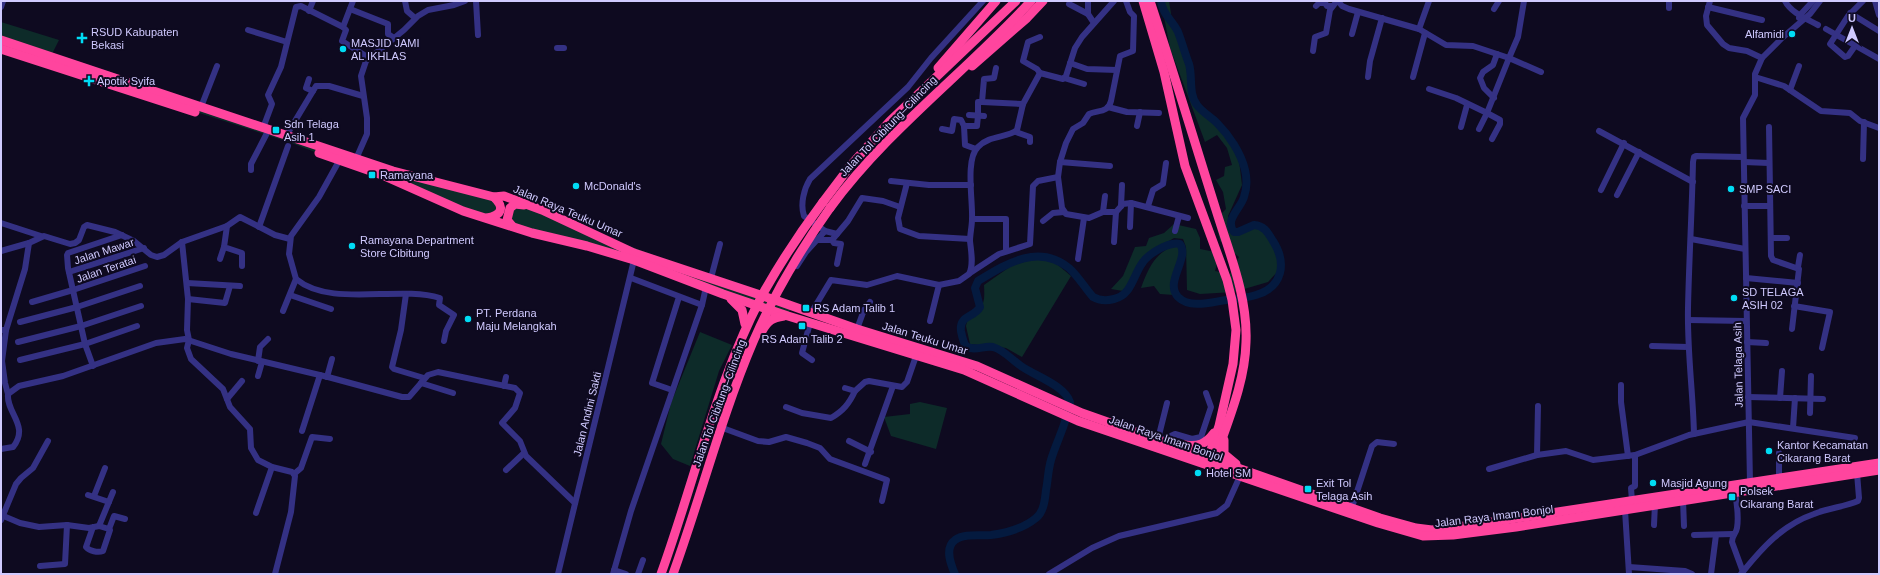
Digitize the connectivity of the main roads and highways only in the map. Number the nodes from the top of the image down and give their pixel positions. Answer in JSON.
{"nodes":[{"id":1,"x":996,"y":1,"type":"edge"},
{"id":2,"x":1016,"y":1,"type":"edge"},
{"id":3,"x":1031,"y":1,"type":"edge"},
{"id":4,"x":1043,"y":1,"type":"edge"},
{"id":5,"x":1137,"y":1,"type":"edge"},
{"id":6,"x":1143,"y":1,"type":"edge"},
{"id":7,"x":1150,"y":1,"type":"edge"},
{"id":8,"x":1155,"y":1,"type":"edge"},
{"id":9,"x":1,"y":40,"type":"edge"},
{"id":10,"x":1160,"y":43,"type":"junction"},
{"id":11,"x":1,"y":48,"type":"edge"},
{"id":12,"x":78,"y":70,"type":"junction"},
{"id":13,"x":155,"y":96,"type":"junction"},
{"id":14,"x":890,"y":121,"type":"junction"},
{"id":15,"x":907,"y":121,"type":"junction"},
{"id":16,"x":265,"y":131,"type":"junction"},
{"id":17,"x":494,"y":197,"type":"junction"},
{"id":18,"x":524,"y":205,"type":"junction"},
{"id":19,"x":486,"y":218,"type":"junction"},
{"id":20,"x":512,"y":226,"type":"junction"},
{"id":21,"x":723,"y":294,"type":"junction"},
{"id":22,"x":761,"y":295,"type":"junction"},
{"id":23,"x":754,"y":304,"type":"joint"},
{"id":24,"x":772,"y":310,"type":"junction"},
{"id":25,"x":788,"y":316,"type":"junction"},
{"id":26,"x":745,"y":324,"type":"dead end"},
{"id":27,"x":760,"y":334,"type":"dead end"},
{"id":28,"x":889,"y":343,"type":"junction"},
{"id":29,"x":1058,"y":408,"type":"junction"},
{"id":30,"x":1080,"y":417,"type":"junction"},
{"id":31,"x":1222,"y":428,"type":"junction"},
{"id":32,"x":1162,"y":441,"type":"junction"},
{"id":33,"x":1211,"y":461,"type":"junction"},
{"id":34,"x":1879,"y":464,"type":"edge"},
{"id":35,"x":1861,"y":470,"type":"junction"},
{"id":36,"x":1879,"y":470,"type":"edge"},
{"id":37,"x":1251,"y":472,"type":"junction"},
{"id":38,"x":1627,"y":504,"type":"junction"},
{"id":39,"x":661,"y":574,"type":"edge"},
{"id":40,"x":673,"y":574,"type":"edge"}],
"edges":[{"from":1,"to":14,"type":"highway"},
{"from":2,"to":14,"type":"highway","name":"Jalan Tol Cibitung–Cilincing"},
{"from":3,"to":15,"type":"highway","name":"Jalan Tol Cibitung–Cilincing"},
{"from":4,"to":15,"type":"highway"},
{"from":5,"to":10,"type":"highway"},
{"from":6,"to":10,"type":"highway"},
{"from":7,"to":10,"type":"highway"},
{"from":8,"to":10,"type":"highway"},
{"from":9,"to":12,"type":"highway","name":"Jalan Raya Teuku Umar"},
{"from":10,"to":31,"type":"highway"},
{"from":10,"to":31,"type":"highway"},
{"from":11,"to":12,"type":"highway","name":"Jalan Raya Teuku Umar"},
{"from":12,"to":13,"type":"highway","name":"Jalan Raya Teuku Umar"},
{"from":13,"to":16,"type":"highway","name":"Jalan Raya Teuku Umar"},
{"from":13,"to":16,"type":"highway","name":"Jalan Raya Teuku Umar"},
{"from":14,"to":39,"type":"highway","name":"Jalan Tol Cibitung–Cilincing","bridge":true},
{"from":15,"to":40,"type":"highway","name":"Jalan Tol Cibitung–Cilincing","bridge":true},
{"from":16,"to":17,"type":"highway","name":"Jalan Raya Teuku Umar"},
{"from":16,"to":19,"type":"highway","name":"Jalan Raya Teuku Umar"},
{"from":17,"to":18,"type":"highway","name":"Jalan Raya Teuku Umar"},
{"from":17,"to":19,"type":"highway"},
{"from":18,"to":20,"type":"highway"},
{"from":18,"to":22,"type":"highway","name":"Jalan Raya Teuku Umar"},
{"from":19,"to":20,"type":"highway","name":"Jalan Raya Teuku Umar"},
{"from":20,"to":21,"type":"highway","name":"Jalan Raya Teuku Umar"},
{"from":21,"to":23,"type":"highway","name":"Jalan Raya Teuku Umar"},
{"from":21,"to":26,"type":"highway"},
{"from":22,"to":24,"type":"highway"},
{"from":22,"to":28,"type":"highway","name":"Jalan Teuku Umar"},
{"from":23,"to":24,"type":"highway","name":"Jalan Teuku Umar"},
{"from":24,"to":25,"type":"highway","name":"Jalan Teuku Umar"},
{"from":25,"to":27,"type":"highway"},
{"from":25,"to":28,"type":"highway","name":"Jalan Teuku Umar"},
{"from":28,"to":29,"type":"highway","name":"Jalan Teuku Umar"},
{"from":28,"to":29,"type":"highway","name":"Jalan Teuku Umar"},
{"from":29,"to":30,"type":"highway","name":"Jalan Teuku Umar"},
{"from":30,"to":32,"type":"highway","name":"Jalan Raya Imam Bonjol"},
{"from":30,"to":33,"type":"highway","name":"Jalan Raya Imam Bonjol"},
{"from":31,"to":32,"type":"highway"},
{"from":31,"to":33,"type":"highway"},
{"from":31,"to":37,"type":"highway"},
{"from":32,"to":33,"type":"highway","name":"Jalan Raya Imam Bonjol"},
{"from":33,"to":37,"type":"highway","name":"Jalan Raya Imam Bonjol"},
{"from":33,"to":38,"type":"highway","name":"Jalan Raya Imam Bonjol"},
{"from":34,"to":35,"type":"highway","name":"Jalan Raya Imam Bonjol"},
{"from":35,"to":36,"type":"highway","name":"Jalan Raya Imam Bonjol"},
{"from":35,"to":38,"type":"highway","name":"Jalan Raya Imam Bonjol"},
{"from":35,"to":38,"type":"highway","name":"Jalan Raya Imam Bonjol"},
{"from":37,"to":38,"type":"highway","name":"Jalan Raya Imam Bonjol"}]}
